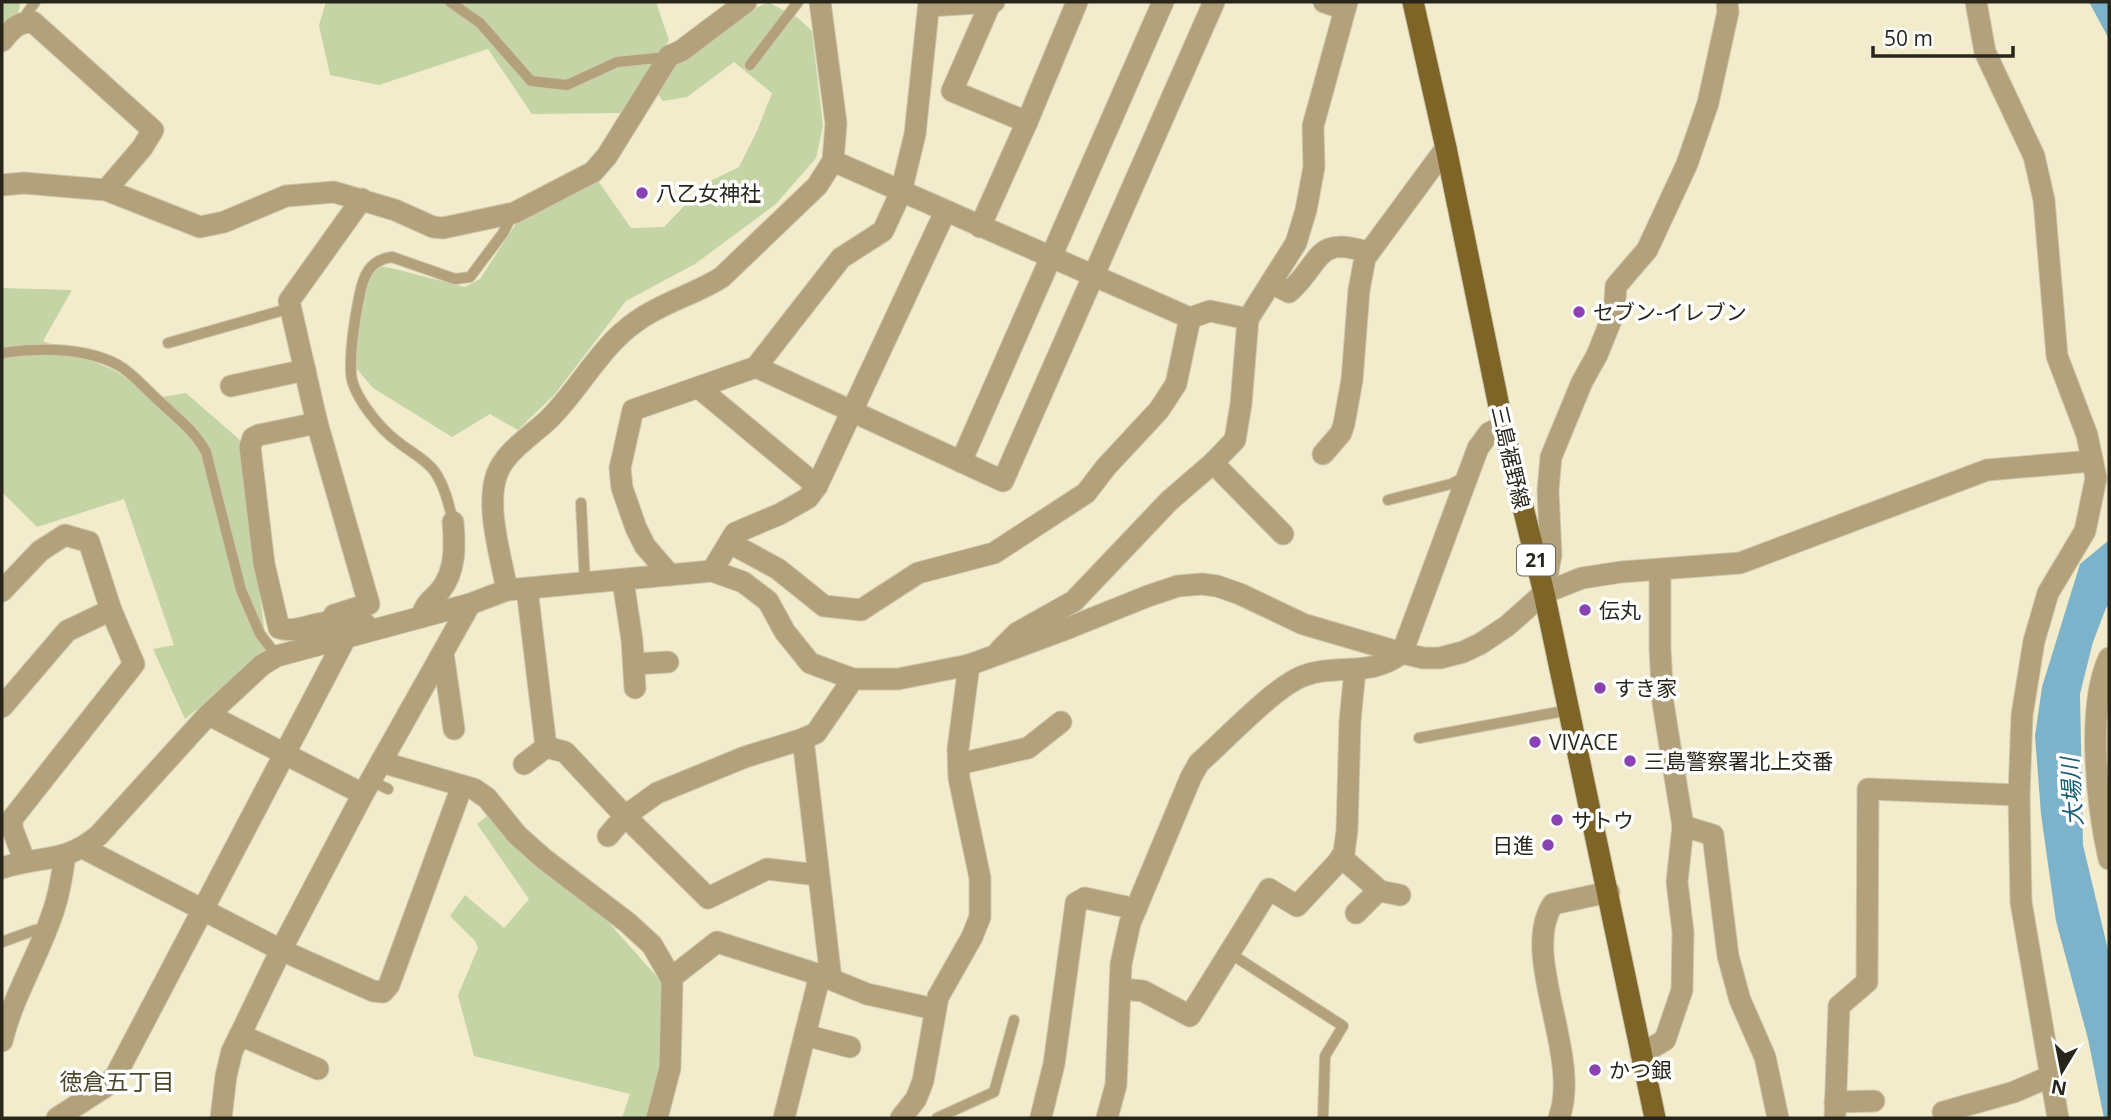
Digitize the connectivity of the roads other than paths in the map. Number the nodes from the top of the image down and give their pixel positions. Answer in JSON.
{"nodes":[{"id":1,"x":35,"y":2,"type":"edge"},
{"id":2,"x":450,"y":2,"type":"edge"},
{"id":3,"x":746,"y":2,"type":"edge"},
{"id":4,"x":798,"y":2,"type":"edge"},
{"id":5,"x":820,"y":2,"type":"edge"},
{"id":6,"x":993,"y":2,"type":"edge"},
{"id":7,"x":1077,"y":2,"type":"edge"},
{"id":8,"x":1163,"y":2,"type":"edge"},
{"id":9,"x":1214,"y":2,"type":"edge"},
{"id":10,"x":1325,"y":2,"type":"edge"},
{"id":11,"x":1413,"y":2,"type":"edge"},
{"id":12,"x":1727,"y":2,"type":"edge"},
{"id":13,"x":1976,"y":2,"type":"edge"},
{"id":14,"x":929,"y":4,"type":"edge"},
{"id":15,"x":1346,"y":5,"type":"edge"},
{"id":16,"x":21,"y":22,"type":"junction"},
{"id":17,"x":2,"y":41,"type":"edge"},
{"id":18,"x":669,"y":56,"type":"junction"},
{"id":19,"x":750,"y":65,"type":"dead end"},
{"id":20,"x":1027,"y":122,"type":"junction"},
{"id":21,"x":1446,"y":148,"type":"junction"},
{"id":22,"x":833,"y":161,"type":"junction"},
{"id":23,"x":2,"y":185,"type":"edge"},
{"id":24,"x":106,"y":190,"type":"junction"},
{"id":25,"x":901,"y":192,"type":"junction"},
{"id":26,"x":362,"y":199,"type":"junction"},
{"id":27,"x":945,"y":212,"type":"junction"},
{"id":28,"x":514,"y":213,"type":"junction"},
{"id":29,"x":980,"y":226,"type":"junction"},
{"id":30,"x":1367,"y":252,"type":"junction"},
{"id":31,"x":1052,"y":257,"type":"junction"},
{"id":32,"x":1095,"y":274,"type":"junction"},
{"id":33,"x":1271,"y":283,"type":"junction"},
{"id":34,"x":291,"y":308,"type":"junction"},
{"id":35,"x":1190,"y":318,"type":"junction"},
{"id":36,"x":1248,"y":319,"type":"junction"},
{"id":37,"x":168,"y":343,"type":"dead end"},
{"id":38,"x":2,"y":353,"type":"edge"},
{"id":39,"x":757,"y":367,"type":"junction"},
{"id":40,"x":305,"y":370,"type":"junction"},
{"id":41,"x":231,"y":386,"type":"dead end"},
{"id":42,"x":699,"y":388,"type":"junction"},
{"id":43,"x":852,"y":412,"type":"junction"},
{"id":44,"x":317,"y":423,"type":"junction"},
{"id":45,"x":1503,"y":426,"type":"junction"},
{"id":46,"x":1322,"y":454,"type":"dead end"},
{"id":47,"x":2092,"y":461,"type":"junction"},
{"id":48,"x":961,"y":462,"type":"junction"},
{"id":49,"x":1213,"y":463,"type":"junction"},
{"id":50,"x":1468,"y":475,"type":"junction"},
{"id":51,"x":817,"y":486,"type":"junction"},
{"id":52,"x":1388,"y":500,"type":"dead end"},
{"id":53,"x":581,"y":503,"type":"dead end"},
{"id":54,"x":453,"y":522,"type":"joint"},
{"id":55,"x":1283,"y":534,"type":"dead end"},
{"id":56,"x":730,"y":543,"type":"junction"},
{"id":57,"x":1660,"y":570,"type":"junction"},
{"id":58,"x":712,"y":571,"type":"junction"},
{"id":59,"x":670,"y":575,"type":"junction"},
{"id":60,"x":623,"y":581,"type":"junction"},
{"id":61,"x":585,"y":584,"type":"junction"},
{"id":62,"x":3,"y":588,"type":"edge"},
{"id":63,"x":517,"y":589,"type":"junction"},
{"id":64,"x":1544,"y":593,"type":"junction"},
{"id":65,"x":470,"y":604,"type":"junction"},
{"id":66,"x":111,"y":610,"type":"junction"},
{"id":67,"x":422,"y":617,"type":"junction"},
{"id":68,"x":309,"y":626,"type":"junction"},
{"id":69,"x":371,"y":630,"type":"junction"},
{"id":70,"x":346,"y":637,"type":"junction"},
{"id":71,"x":443,"y":653,"type":"junction"},
{"id":72,"x":1402,"y":653,"type":"junction"},
{"id":73,"x":997,"y":654,"type":"junction"},
{"id":74,"x":277,"y":656,"type":"junction"},
{"id":75,"x":668,"y":662,"type":"dead end"},
{"id":76,"x":634,"y":664,"type":"junction"},
{"id":77,"x":969,"y":664,"type":"junction"},
{"id":78,"x":2108,"y":664,"type":"edge"},
{"id":79,"x":1355,"y":670,"type":"junction"},
{"id":80,"x":853,"y":679,"type":"junction"},
{"id":81,"x":635,"y":688,"type":"dead end"},
{"id":82,"x":2,"y":707,"type":"edge"},
{"id":83,"x":1569,"y":710,"type":"junction"},
{"id":84,"x":208,"y":715,"type":"junction"},
{"id":85,"x":1061,"y":722,"type":"dead end"},
{"id":86,"x":454,"y":729,"type":"dead end"},
{"id":87,"x":1419,"y":738,"type":"dead end"},
{"id":88,"x":803,"y":739,"type":"junction"},
{"id":89,"x":546,"y":747,"type":"junction"},
{"id":90,"x":286,"y":754,"type":"junction"},
{"id":91,"x":524,"y":764,"type":"dead end"},
{"id":92,"x":959,"y":764,"type":"junction"},
{"id":93,"x":376,"y":782,"type":"junction"},
{"id":94,"x":462,"y":786,"type":"junction"},
{"id":95,"x":2019,"y":795,"type":"junction"},
{"id":96,"x":625,"y":816,"type":"junction"},
{"id":97,"x":1683,"y":826,"type":"junction"},
{"id":98,"x":607,"y":836,"type":"dead end"},
{"id":99,"x":2108,"y":849,"type":"edge"},
{"id":100,"x":74,"y":852,"type":"junction"},
{"id":101,"x":1341,"y":857,"type":"junction"},
{"id":102,"x":25,"y":862,"type":"junction"},
{"id":103,"x":2,"y":868,"type":"edge"},
{"id":104,"x":818,"y":875,"type":"junction"},
{"id":105,"x":1378,"y":890,"type":"junction"},
{"id":106,"x":1609,"y":892,"type":"junction"},
{"id":107,"x":1400,"y":895,"type":"dead end"},
{"id":108,"x":1136,"y":909,"type":"junction"},
{"id":109,"x":202,"y":911,"type":"junction"},
{"id":110,"x":1356,"y":913,"type":"dead end"},
{"id":111,"x":47,"y":929,"type":"junction"},
{"id":112,"x":2,"y":942,"type":"edge"},
{"id":113,"x":281,"y":950,"type":"junction"},
{"id":114,"x":1231,"y":954,"type":"junction"},
{"id":115,"x":825,"y":977,"type":"junction"},
{"id":116,"x":671,"y":978,"type":"junction"},
{"id":117,"x":1122,"y":989,"type":"junction"},
{"id":118,"x":934,"y":1009,"type":"junction"},
{"id":119,"x":1014,"y":1020,"type":"dead end"},
{"id":120,"x":240,"y":1035,"type":"junction"},
{"id":121,"x":805,"y":1035,"type":"junction"},
{"id":122,"x":2,"y":1041,"type":"edge"},
{"id":123,"x":850,"y":1047,"type":"dead end"},
{"id":124,"x":1641,"y":1054,"type":"junction"},
{"id":125,"x":318,"y":1069,"type":"dead end"},
{"id":126,"x":2051,"y":1076,"type":"junction"},
{"id":127,"x":1874,"y":1101,"type":"dead end"},
{"id":128,"x":1942,"y":1112,"type":"dead end"},
{"id":129,"x":66,"y":1117,"type":"edge"},
{"id":130,"x":221,"y":1118,"type":"edge"},
{"id":131,"x":657,"y":1118,"type":"edge"},
{"id":132,"x":784,"y":1118,"type":"edge"},
{"id":133,"x":901,"y":1118,"type":"edge"},
{"id":134,"x":937,"y":1118,"type":"edge"},
{"id":135,"x":1041,"y":1118,"type":"edge"},
{"id":136,"x":1107,"y":1118,"type":"edge"},
{"id":137,"x":1323,"y":1118,"type":"edge"},
{"id":138,"x":1559,"y":1118,"type":"edge"},
{"id":139,"x":1655,"y":1118,"type":"edge"},
{"id":140,"x":1778,"y":1118,"type":"edge"},
{"id":141,"x":2058,"y":1118,"type":"edge"}],
"edges":[{"from":1,"to":16,"type":"lane"},
{"from":2,"to":18,"type":"lane"},
{"from":3,"to":18,"type":"street"},
{"from":4,"to":19,"type":"lane"},
{"from":5,"to":22,"type":"street"},
{"from":6,"to":14,"type":"street"},
{"from":6,"to":20,"type":"street"},
{"from":7,"to":20,"type":"street"},
{"from":8,"to":31,"type":"street"},
{"from":9,"to":32,"type":"street"},
{"from":10,"to":15,"type":"street"},
{"from":11,"to":21,"type":"main road","name":"三島裾野線","number":"21"},
{"from":12,"to":64,"type":"street"},
{"from":13,"to":47,"type":"street"},
{"from":14,"to":25,"type":"street"},
{"from":15,"to":33,"type":"street"},
{"from":16,"to":17,"type":"street"},
{"from":16,"to":24,"type":"street"},
{"from":18,"to":28,"type":"street"},
{"from":20,"to":29,"type":"street"},
{"from":21,"to":30,"type":"street"},
{"from":21,"to":45,"type":"main road","name":"三島裾野線","number":"21"},
{"from":22,"to":25,"type":"street"},
{"from":22,"to":63,"type":"street"},
{"from":23,"to":24,"type":"street"},
{"from":24,"to":26,"type":"street"},
{"from":25,"to":27,"type":"street"},
{"from":25,"to":39,"type":"street"},
{"from":26,"to":28,"type":"street"},
{"from":26,"to":34,"type":"street"},
{"from":27,"to":29,"type":"street"},
{"from":27,"to":43,"type":"street"},
{"from":28,"to":54,"type":"lane"},
{"from":29,"to":31,"type":"street"},
{"from":30,"to":33,"type":"street"},
{"from":30,"to":46,"type":"street"},
{"from":31,"to":32,"type":"street"},
{"from":31,"to":48,"type":"street"},
{"from":32,"to":35,"type":"street"},
{"from":32,"to":48,"type":"street"},
{"from":33,"to":36,"type":"street"},
{"from":34,"to":37,"type":"lane"},
{"from":34,"to":40,"type":"street"},
{"from":35,"to":36,"type":"street"},
{"from":35,"to":56,"type":"street"},
{"from":36,"to":49,"type":"street"},
{"from":38,"to":74,"type":"lane"},
{"from":39,"to":42,"type":"street"},
{"from":39,"to":43,"type":"street"},
{"from":40,"to":41,"type":"street"},
{"from":40,"to":44,"type":"street"},
{"from":42,"to":51,"type":"street"},
{"from":42,"to":59,"type":"street"},
{"from":43,"to":48,"type":"street"},
{"from":43,"to":51,"type":"street"},
{"from":44,"to":68,"type":"street"},
{"from":44,"to":68,"type":"street"},
{"from":45,"to":50,"type":"street"},
{"from":45,"to":64,"type":"main road","name":"三島裾野線","number":"21"},
{"from":47,"to":57,"type":"street"},
{"from":47,"to":95,"type":"street"},
{"from":49,"to":55,"type":"street"},
{"from":49,"to":73,"type":"street"},
{"from":50,"to":52,"type":"lane"},
{"from":50,"to":72,"type":"street"},
{"from":51,"to":56,"type":"street"},
{"from":53,"to":61,"type":"lane"},
{"from":54,"to":67,"type":"street"},
{"from":56,"to":58,"type":"street"},
{"from":57,"to":64,"type":"street"},
{"from":57,"to":97,"type":"street"},
{"from":58,"to":59,"type":"street"},
{"from":58,"to":80,"type":"street"},
{"from":59,"to":60,"type":"street"},
{"from":60,"to":61,"type":"street"},
{"from":60,"to":76,"type":"street"},
{"from":61,"to":63,"type":"street"},
{"from":62,"to":66,"type":"street"},
{"from":63,"to":65,"type":"street"},
{"from":63,"to":89,"type":"street"},
{"from":64,"to":72,"type":"street"},
{"from":64,"to":83,"type":"main road","name":"三島裾野線","number":"21"},
{"from":65,"to":67,"type":"street"},
{"from":65,"to":71,"type":"street"},
{"from":66,"to":82,"type":"street"},
{"from":66,"to":102,"type":"street"},
{"from":67,"to":69,"type":"street"},
{"from":68,"to":69,"type":"street"},
{"from":69,"to":70,"type":"street"},
{"from":70,"to":74,"type":"street"},
{"from":70,"to":90,"type":"street"},
{"from":71,"to":86,"type":"street"},
{"from":71,"to":93,"type":"street"},
{"from":72,"to":73,"type":"street"},
{"from":72,"to":79,"type":"street"},
{"from":73,"to":77,"type":"street"},
{"from":74,"to":84,"type":"street"},
{"from":75,"to":76,"type":"street"},
{"from":76,"to":81,"type":"street"},
{"from":77,"to":80,"type":"street"},
{"from":77,"to":92,"type":"street"},
{"from":78,"to":99,"type":"street"},
{"from":79,"to":101,"type":"street"},
{"from":79,"to":108,"type":"street"},
{"from":80,"to":88,"type":"street"},
{"from":83,"to":87,"type":"lane"},
{"from":83,"to":106,"type":"main road","name":"三島裾野線","number":"21"},
{"from":84,"to":90,"type":"street"},
{"from":84,"to":100,"type":"street"},
{"from":85,"to":92,"type":"street"},
{"from":88,"to":96,"type":"street"},
{"from":88,"to":104,"type":"street"},
{"from":89,"to":91,"type":"street"},
{"from":89,"to":96,"type":"street"},
{"from":90,"to":93,"type":"street"},
{"from":90,"to":109,"type":"street"},
{"from":92,"to":118,"type":"street"},
{"from":93,"to":94,"type":"street"},
{"from":93,"to":113,"type":"street"},
{"from":94,"to":113,"type":"street"},
{"from":94,"to":116,"type":"street"},
{"from":95,"to":126,"type":"street"},
{"from":95,"to":127,"type":"street"},
{"from":96,"to":98,"type":"street"},
{"from":96,"to":104,"type":"street"},
{"from":97,"to":124,"type":"street"},
{"from":97,"to":140,"type":"street"},
{"from":100,"to":102,"type":"street"},
{"from":100,"to":109,"type":"street"},
{"from":100,"to":111,"type":"street"},
{"from":101,"to":105,"type":"street"},
{"from":101,"to":114,"type":"street"},
{"from":102,"to":103,"type":"street"},
{"from":104,"to":115,"type":"street"},
{"from":105,"to":107,"type":"street"},
{"from":105,"to":110,"type":"street"},
{"from":106,"to":124,"type":"main road","name":"三島裾野線","number":"21"},
{"from":106,"to":138,"type":"street"},
{"from":108,"to":117,"type":"street"},
{"from":108,"to":135,"type":"street"},
{"from":109,"to":113,"type":"street"},
{"from":109,"to":129,"type":"street"},
{"from":111,"to":112,"type":"lane"},
{"from":111,"to":122,"type":"street"},
{"from":113,"to":120,"type":"street"},
{"from":114,"to":117,"type":"street"},
{"from":114,"to":137,"type":"lane"},
{"from":115,"to":116,"type":"street"},
{"from":115,"to":118,"type":"street"},
{"from":115,"to":121,"type":"street"},
{"from":116,"to":131,"type":"street"},
{"from":117,"to":136,"type":"street"},
{"from":118,"to":133,"type":"street"},
{"from":119,"to":134,"type":"lane"},
{"from":120,"to":125,"type":"street"},
{"from":120,"to":130,"type":"street"},
{"from":121,"to":123,"type":"street"},
{"from":121,"to":132,"type":"street"},
{"from":124,"to":139,"type":"main road","name":"三島裾野線","number":"21"},
{"from":126,"to":128,"type":"street"},
{"from":126,"to":141,"type":"street"}]}
